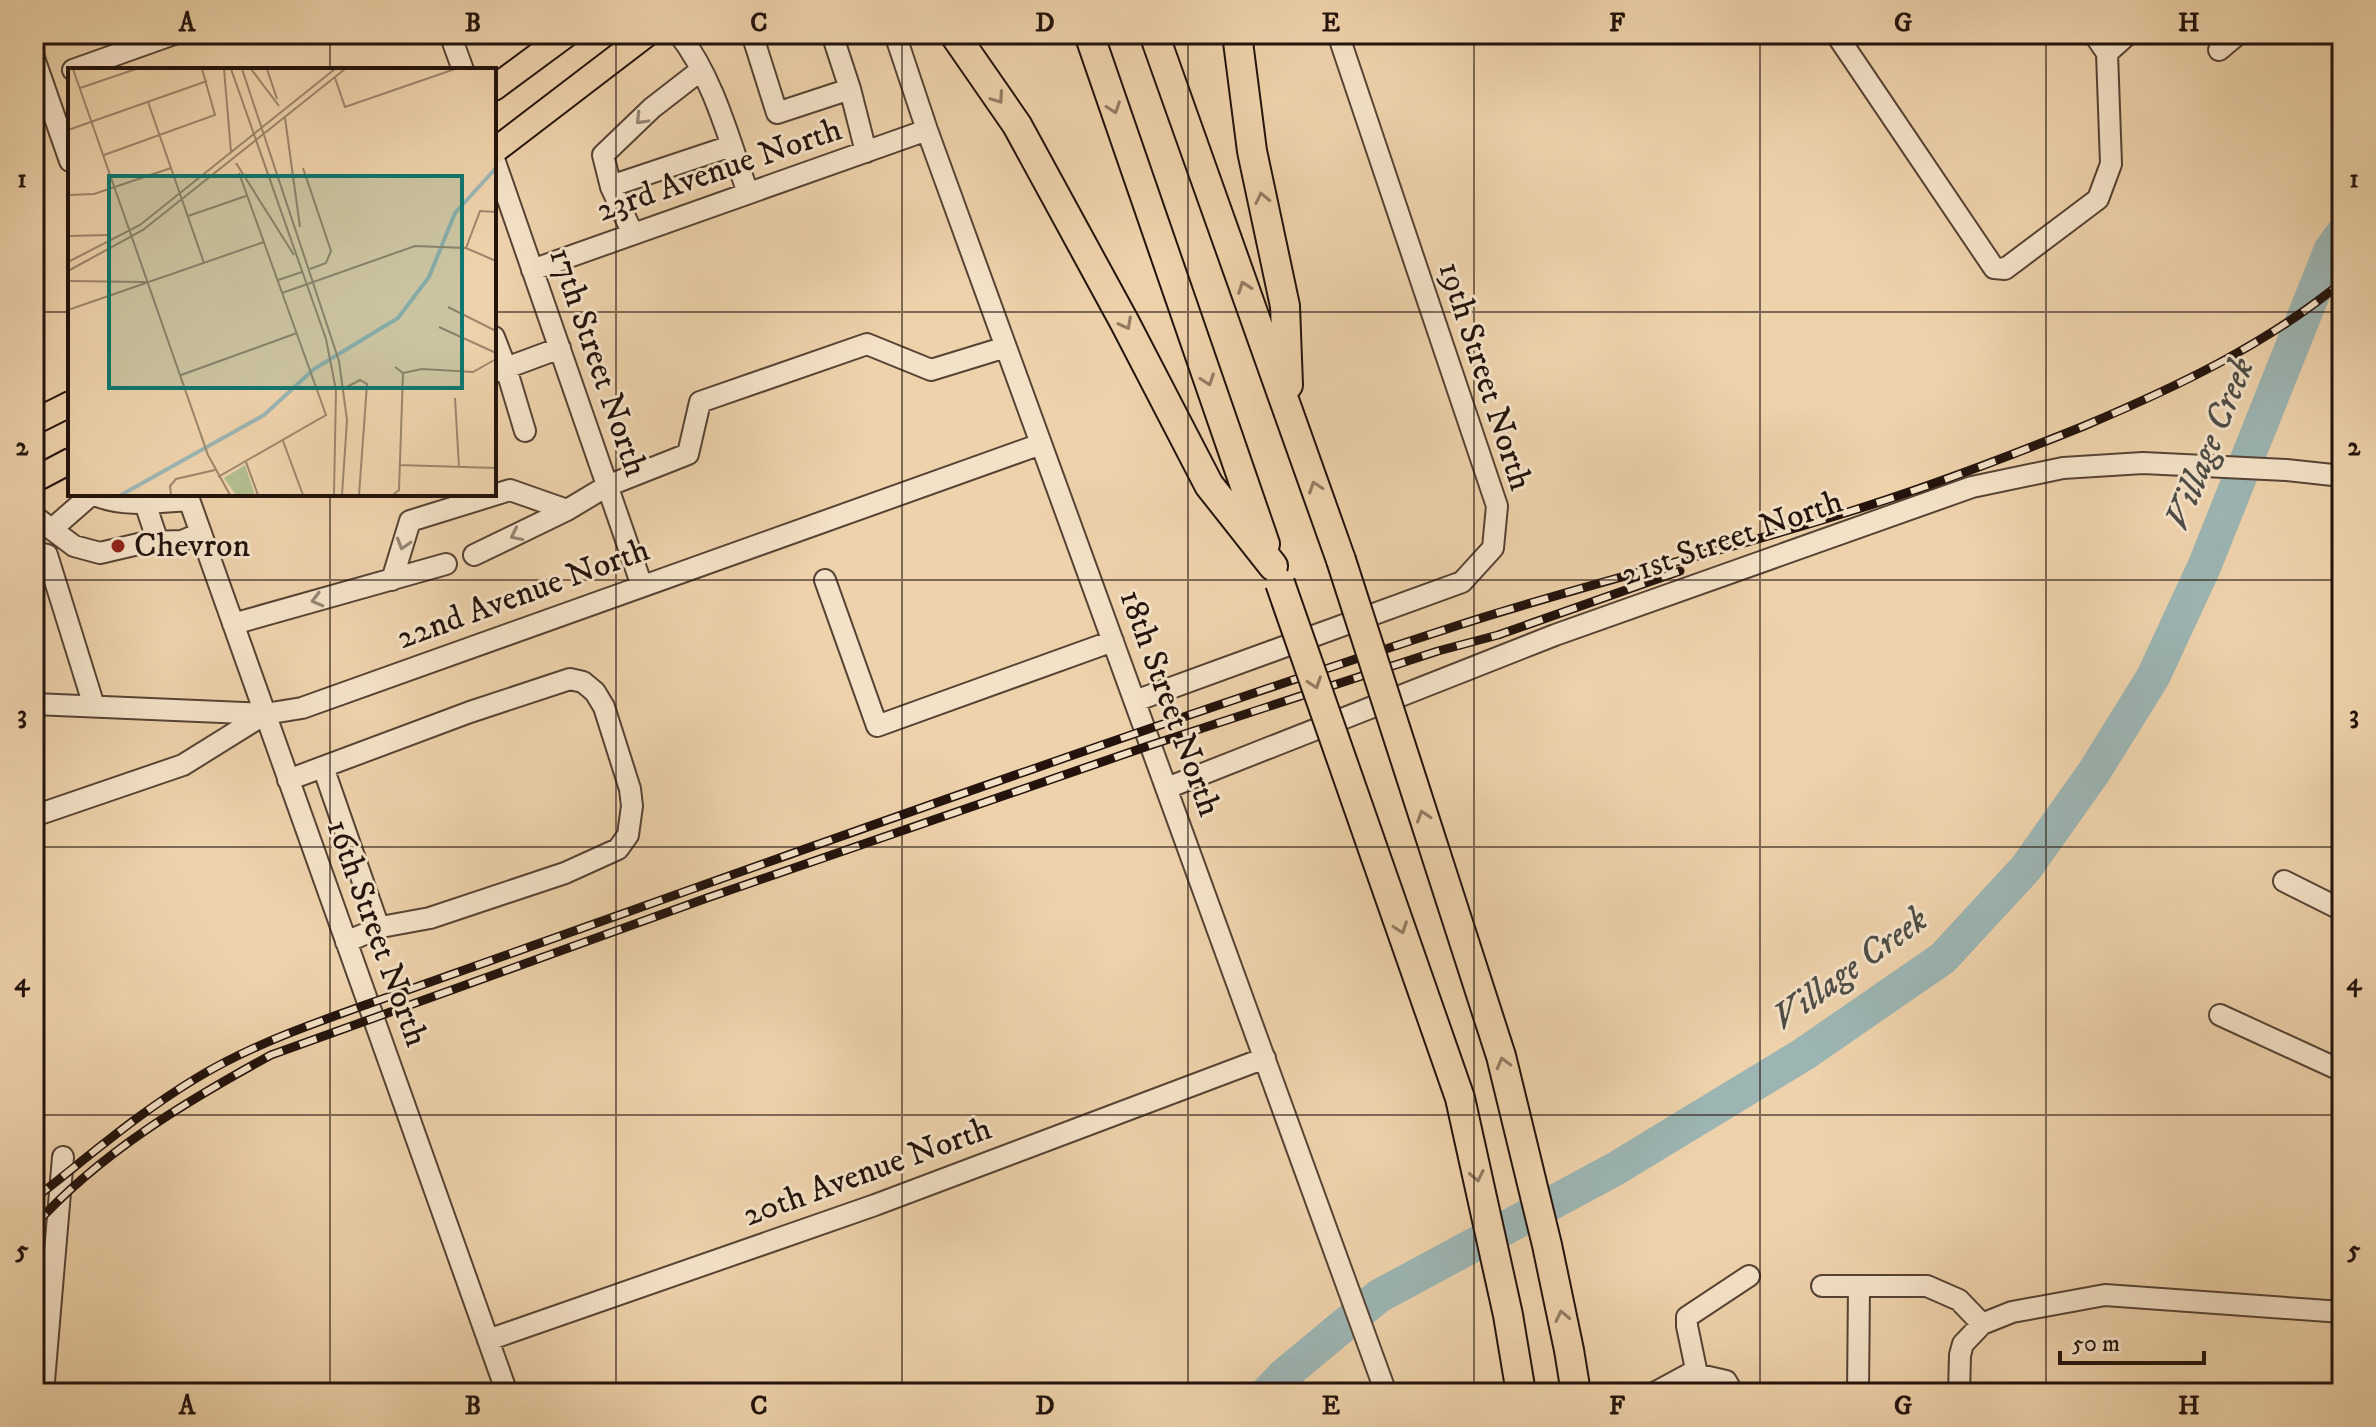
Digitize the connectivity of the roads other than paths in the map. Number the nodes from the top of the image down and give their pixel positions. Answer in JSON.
{"nodes":[{"id":1,"x":174,"y":34,"type":"edge"},
{"id":2,"x":450,"y":34,"type":"edge"},
{"id":3,"x":567,"y":34,"type":"edge"},
{"id":4,"x":647,"y":34,"type":"edge"},
{"id":5,"x":679,"y":34,"type":"edge"},
{"id":6,"x":752,"y":34,"type":"edge"},
{"id":7,"x":832,"y":34,"type":"edge"},
{"id":8,"x":895,"y":34,"type":"edge"},
{"id":9,"x":954,"y":34,"type":"edge"},
{"id":10,"x":1089,"y":34,"type":"edge"},
{"id":11,"x":1154,"y":34,"type":"edge"},
{"id":12,"x":1237,"y":34,"type":"edge"},
{"id":13,"x":1338,"y":34,"type":"edge"},
{"id":14,"x":1836,"y":34,"type":"edge"},
{"id":15,"x":2094,"y":34,"type":"edge"},
{"id":16,"x":2128,"y":34,"type":"edge"},
{"id":17,"x":2238,"y":34,"type":"edge"},
{"id":18,"x":2219,"y":50,"type":"dead end"},
{"id":19,"x":2107,"y":53,"type":"junction"},
{"id":20,"x":34,"y":58,"type":"edge"},
{"id":21,"x":78,"y":68,"type":"edge"},
{"id":22,"x":462,"y":68,"type":"edge"},
{"id":23,"x":701,"y":70,"type":"junction"},
{"id":24,"x":68,"y":71,"type":"edge"},
{"id":25,"x":38,"y":82,"type":"edge"},
{"id":26,"x":496,"y":87,"type":"edge"},
{"id":27,"x":850,"y":89,"type":"junction"},
{"id":28,"x":927,"y":130,"type":"junction"},
{"id":29,"x":731,"y":146,"type":"junction"},
{"id":30,"x":496,"y":149,"type":"edge"},
{"id":31,"x":866,"y":152,"type":"junction"},
{"id":32,"x":68,"y":156,"type":"edge"},
{"id":33,"x":496,"y":165,"type":"edge"},
{"id":34,"x":611,"y":186,"type":"junction"},
{"id":35,"x":748,"y":193,"type":"junction"},
{"id":36,"x":633,"y":234,"type":"junction"},
{"id":37,"x":532,"y":270,"type":"junction"},
{"id":38,"x":1006,"y":347,"type":"junction"},
{"id":39,"x":496,"y":348,"type":"edge"},
{"id":40,"x":560,"y":348,"type":"junction"},
{"id":41,"x":500,"y":370,"type":"edge"},
{"id":42,"x":68,"y":405,"type":"edge"},
{"id":43,"x":1289,"y":414,"type":"junction"},
{"id":44,"x":34,"y":422,"type":"edge"},
{"id":45,"x":525,"y":431,"type":"dead end"},
{"id":46,"x":1041,"y":444,"type":"junction"},
{"id":47,"x":68,"y":465,"type":"edge"},
{"id":48,"x":2342,"y":476,"type":"edge"},
{"id":49,"x":34,"y":480,"type":"edge"},
{"id":50,"x":607,"y":486,"type":"junction"},
{"id":51,"x":496,"y":494,"type":"edge"},
{"id":52,"x":90,"y":496,"type":"edge"},
{"id":53,"x":96,"y":496,"type":"edge"},
{"id":54,"x":491,"y":496,"type":"edge"},
{"id":55,"x":188,"y":497,"type":"edge"},
{"id":56,"x":145,"y":503,"type":"junction"},
{"id":57,"x":567,"y":510,"type":"junction"},
{"id":58,"x":34,"y":516,"type":"edge"},
{"id":59,"x":52,"y":529,"type":"junction"},
{"id":60,"x":201,"y":533,"type":"junction"},
{"id":61,"x":158,"y":542,"type":"junction"},
{"id":62,"x":34,"y":552,"type":"edge"},
{"id":63,"x":474,"y":555,"type":"dead end"},
{"id":64,"x":446,"y":564,"type":"dead end"},
{"id":65,"x":1276,"y":574,"type":"junction"},
{"id":66,"x":392,"y":580,"type":"junction"},
{"id":67,"x":825,"y":580,"type":"dead end"},
{"id":68,"x":642,"y":586,"type":"junction"},
{"id":69,"x":233,"y":624,"type":"junction"},
{"id":70,"x":1113,"y":641,"type":"junction"},
{"id":71,"x":1135,"y":701,"type":"junction"},
{"id":72,"x":34,"y":704,"type":"edge"},
{"id":73,"x":94,"y":706,"type":"junction"},
{"id":74,"x":265,"y":714,"type":"junction"},
{"id":75,"x":323,"y":767,"type":"junction"},
{"id":76,"x":288,"y":780,"type":"junction"},
{"id":77,"x":1167,"y":788,"type":"junction"},
{"id":78,"x":34,"y":816,"type":"edge"},
{"id":79,"x":2284,"y":881,"type":"dead end"},
{"id":80,"x":2342,"y":910,"type":"edge"},
{"id":81,"x":379,"y":928,"type":"junction"},
{"id":82,"x":346,"y":942,"type":"junction"},
{"id":83,"x":2220,"y":1015,"type":"dead end"},
{"id":84,"x":1265,"y":1058,"type":"junction"},
{"id":85,"x":2342,"y":1071,"type":"edge"},
{"id":86,"x":63,"y":1157,"type":"dead end"},
{"id":87,"x":1749,"y":1276,"type":"dead end"},
{"id":88,"x":1822,"y":1286,"type":"dead end"},
{"id":89,"x":1859,"y":1286,"type":"junction"},
{"id":90,"x":2342,"y":1312,"type":"edge"},
{"id":91,"x":1982,"y":1324,"type":"junction"},
{"id":92,"x":488,"y":1340,"type":"junction"},
{"id":93,"x":1697,"y":1374,"type":"junction"},
{"id":94,"x":43,"y":1393,"type":"edge"},
{"id":95,"x":507,"y":1393,"type":"edge"},
{"id":96,"x":1386,"y":1393,"type":"edge"},
{"id":97,"x":1521,"y":1393,"type":"edge"},
{"id":98,"x":1576,"y":1393,"type":"edge"},
{"id":99,"x":1654,"y":1393,"type":"edge"},
{"id":100,"x":1733,"y":1393,"type":"edge"},
{"id":101,"x":1858,"y":1393,"type":"edge"},
{"id":102,"x":1959,"y":1393,"type":"edge"}],
"edges":[{"from":1,"to":21,"type":"street"},
{"from":2,"to":22,"type":"street"},
{"from":3,"to":26,"type":"main road"},
{"from":4,"to":30,"type":"main road"},
{"from":5,"to":23,"type":"street"},
{"from":6,"to":27,"type":"street"},
{"from":7,"to":27,"type":"street"},
{"from":8,"to":28,"type":"street","name":"18th Street North"},
{"from":9,"to":65,"type":"highway","one_way":true},
{"from":10,"to":65,"type":"highway","one_way":true},
{"from":43,"to":11,"type":"highway","one_way":true},
{"from":43,"to":12,"type":"highway","one_way":true},
{"from":13,"to":71,"type":"street","name":"19th Street North"},
{"from":14,"to":19,"type":"street"},
{"from":15,"to":19,"type":"street"},
{"from":16,"to":19,"type":"street"},
{"from":17,"to":18,"type":"street"},
{"from":20,"to":25,"type":"street"},
{"from":23,"to":29,"type":"street"},
{"from":23,"to":34,"type":"street","one_way":true},
{"from":24,"to":25,"type":"street"},
{"from":25,"to":32,"type":"street"},
{"from":27,"to":31,"type":"street"},
{"from":28,"to":31,"type":"street","name":"23rd Avenue North"},
{"from":28,"to":38,"type":"street","name":"18th Street North"},
{"from":29,"to":34,"type":"street"},
{"from":29,"to":35,"type":"street"},
{"from":31,"to":35,"type":"street","name":"23rd Avenue North"},
{"from":33,"to":37,"type":"street","name":"17th Street North"},
{"from":34,"to":36,"type":"street"},
{"from":35,"to":36,"type":"street","name":"23rd Avenue North"},
{"from":36,"to":37,"type":"street","name":"23rd Avenue North"},
{"from":37,"to":40,"type":"street","name":"17th Street North"},
{"from":38,"to":46,"type":"street","name":"18th Street North"},
{"from":38,"to":50,"type":"street"},
{"from":39,"to":41,"type":"street"},
{"from":40,"to":41,"type":"street"},
{"from":40,"to":50,"type":"street","name":"17th Street North"},
{"from":41,"to":45,"type":"street"},
{"from":42,"to":44,"type":"main road"},
{"from":98,"to":43,"type":"highway","one_way":true,"bridge":true},
{"from":46,"to":68,"type":"street","name":"22nd Avenue North"},
{"from":46,"to":70,"type":"street","name":"18th Street North"},
{"from":47,"to":49,"type":"main road"},
{"from":48,"to":77,"type":"street","name":"21st Street North"},
{"from":50,"to":57,"type":"street"},
{"from":50,"to":68,"type":"street","name":"17th Street North"},
{"from":57,"to":51,"type":"street","one_way":true},
{"from":52,"to":59,"type":"street"},
{"from":53,"to":56,"type":"street"},
{"from":54,"to":66,"type":"street","one_way":true},
{"from":55,"to":56,"type":"street"},
{"from":55,"to":60,"type":"street","name":"16th Street North"},
{"from":56,"to":61,"type":"street"},
{"from":57,"to":63,"type":"street","one_way":true},
{"from":58,"to":59,"type":"street"},
{"from":59,"to":61,"type":"street"},
{"from":60,"to":61,"type":"street"},
{"from":60,"to":69,"type":"street","name":"16th Street North"},
{"from":62,"to":73,"type":"street"},
{"from":64,"to":66,"type":"street"},
{"from":65,"to":97,"type":"highway","one_way":true,"bridge":true},
{"from":66,"to":69,"type":"street","one_way":true},
{"from":67,"to":70,"type":"street"},
{"from":68,"to":74,"type":"street","name":"22nd Avenue North"},
{"from":69,"to":74,"type":"street","name":"16th Street North"},
{"from":70,"to":71,"type":"street","name":"18th Street North"},
{"from":71,"to":77,"type":"street","name":"18th Street North"},
{"from":72,"to":73,"type":"street"},
{"from":73,"to":74,"type":"street"},
{"from":74,"to":76,"type":"street","name":"16th Street North"},
{"from":74,"to":78,"type":"street","name":"22nd Avenue North"},
{"from":75,"to":76,"type":"street"},
{"from":75,"to":81,"type":"street"},
{"from":75,"to":81,"type":"street"},
{"from":76,"to":82,"type":"street","name":"16th Street North"},
{"from":77,"to":84,"type":"street","name":"18th Street North"},
{"from":79,"to":80,"type":"street"},
{"from":81,"to":82,"type":"street"},
{"from":82,"to":92,"type":"street","name":"16th Street North"},
{"from":83,"to":85,"type":"street"},
{"from":84,"to":92,"type":"street","name":"20th Avenue North"},
{"from":84,"to":96,"type":"street","name":"18th Street North"},
{"from":86,"to":94,"type":"street"},
{"from":87,"to":93,"type":"street"},
{"from":88,"to":89,"type":"street"},
{"from":89,"to":91,"type":"street"},
{"from":89,"to":101,"type":"street"},
{"from":90,"to":91,"type":"street"},
{"from":91,"to":102,"type":"street"},
{"from":92,"to":95,"type":"street","name":"16th Street North"},
{"from":93,"to":99,"type":"street"},
{"from":93,"to":100,"type":"street"}]}
